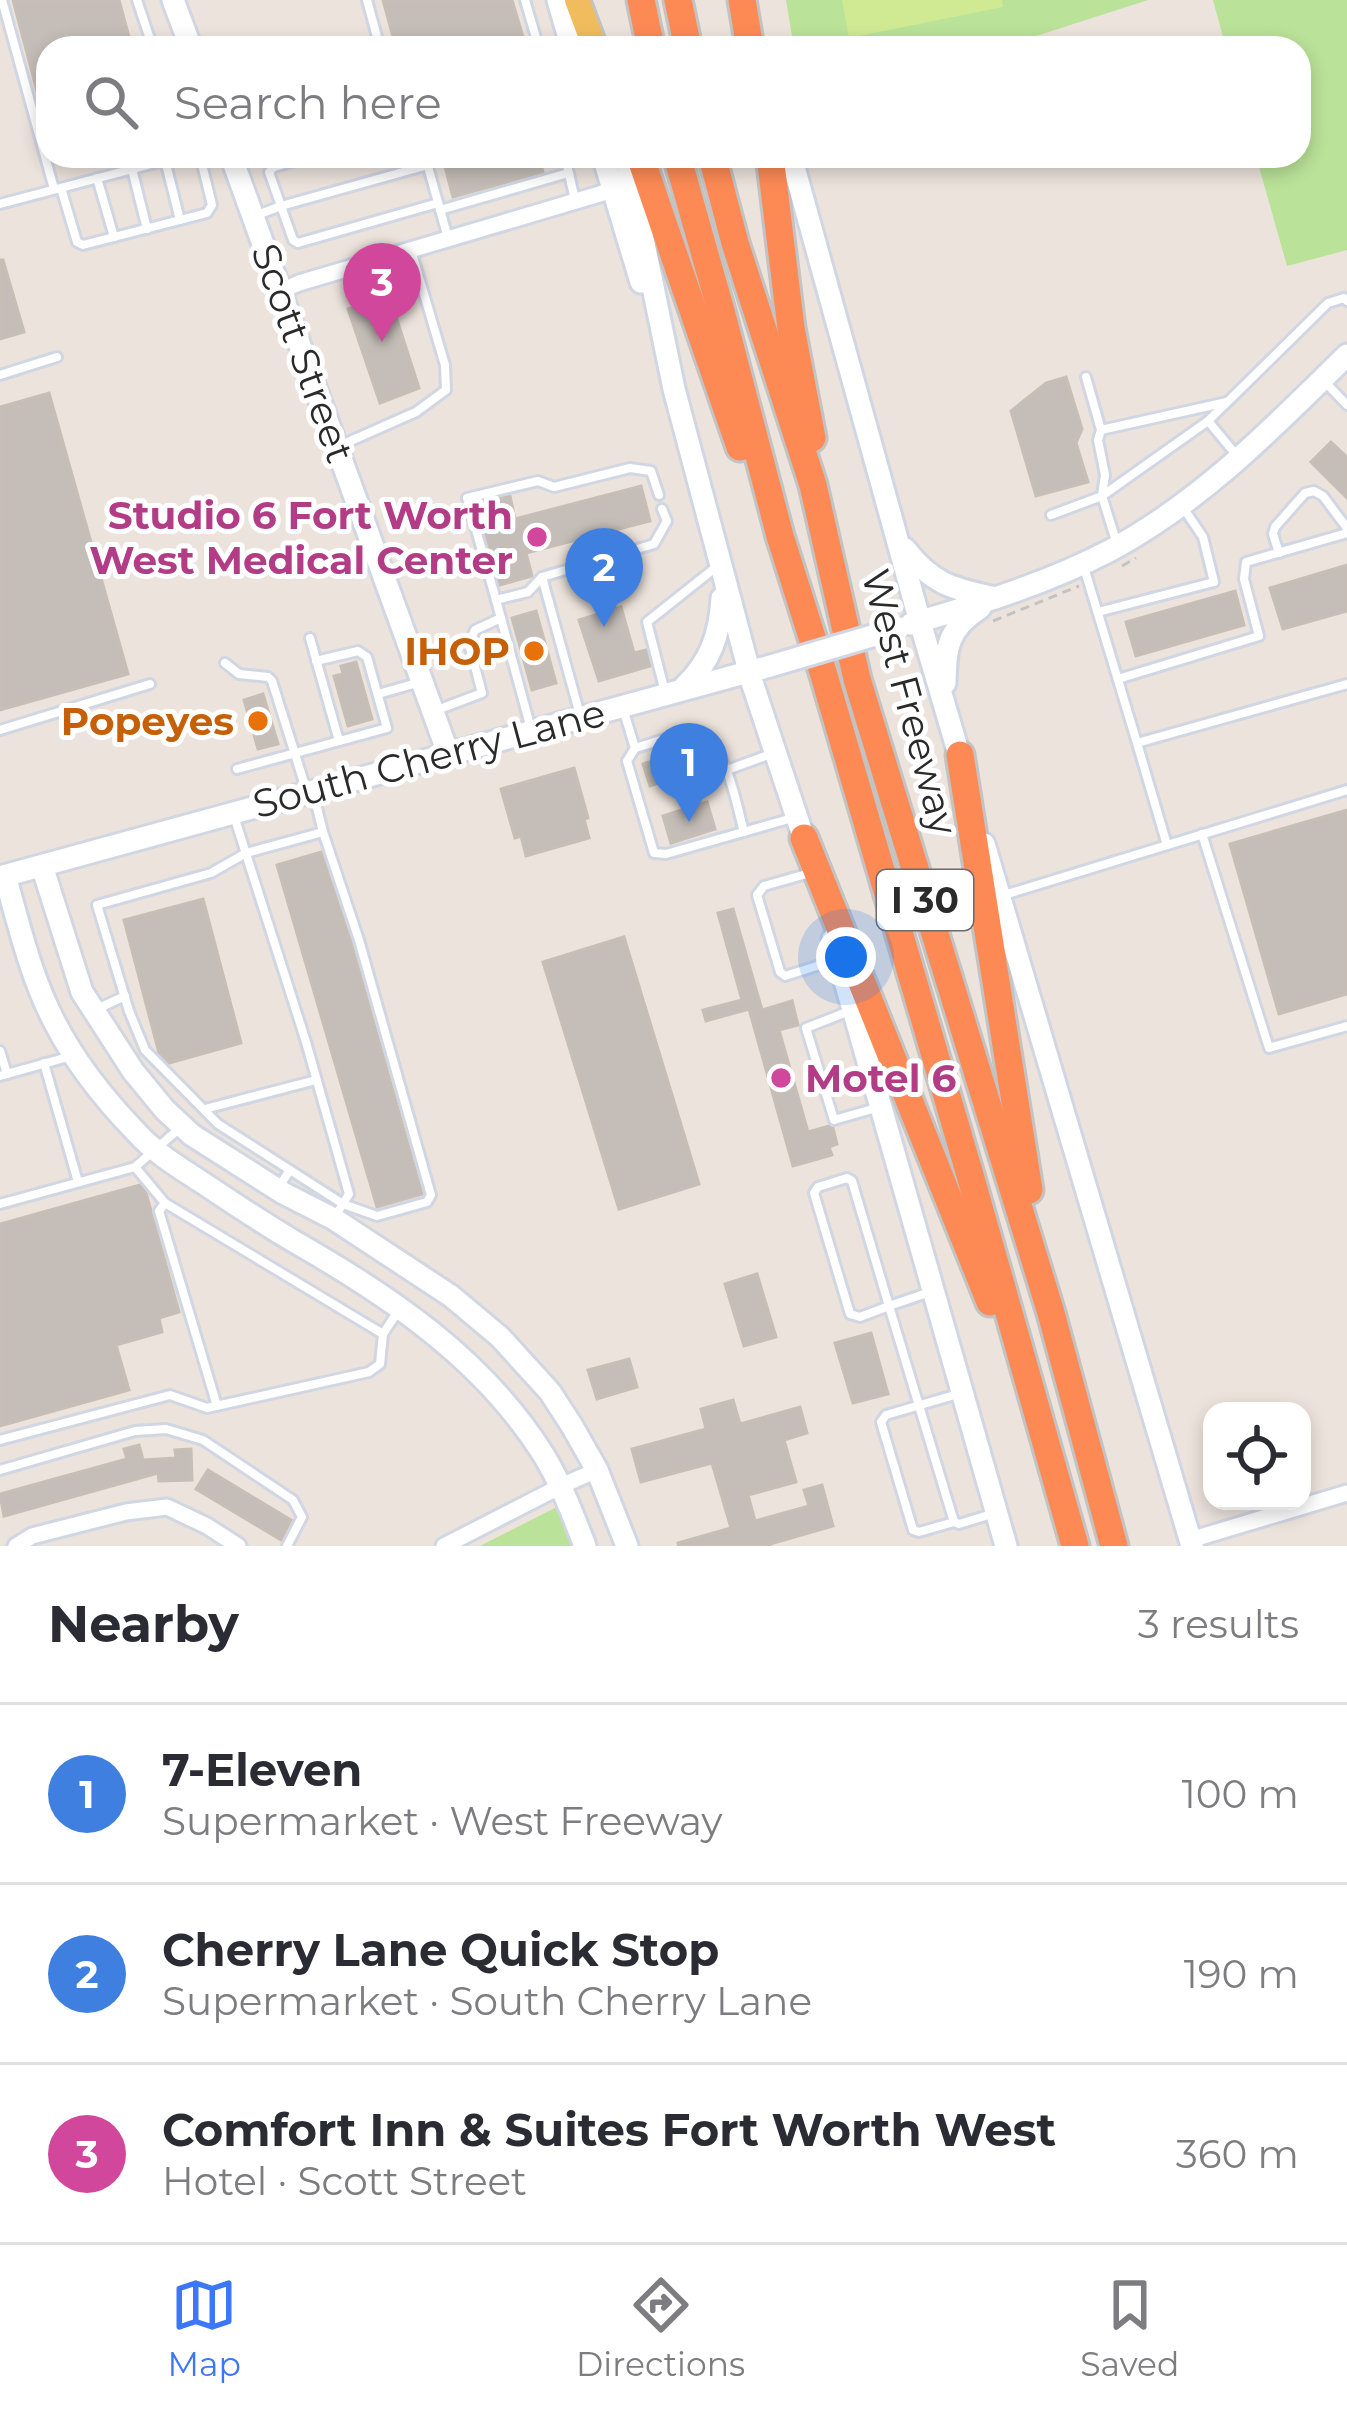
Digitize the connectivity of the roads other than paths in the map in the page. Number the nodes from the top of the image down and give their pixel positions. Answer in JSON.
{"nodes":[{"id":1,"x":2,"y":0,"type":"edge"},
{"id":2,"x":137,"y":0,"type":"edge"},
{"id":3,"x":173,"y":0,"type":"edge"},
{"id":4,"x":367,"y":0,"type":"edge"},
{"id":5,"x":525,"y":0,"type":"edge"},
{"id":6,"x":558,"y":0,"type":"edge"},
{"id":7,"x":578,"y":0,"type":"edge"},
{"id":8,"x":641,"y":0,"type":"edge"},
{"id":9,"x":678,"y":0,"type":"edge"},
{"id":10,"x":743,"y":0,"type":"edge"},
{"id":11,"x":149,"y":36,"type":"edge"},
{"id":12,"x":186,"y":36,"type":"edge"},
{"id":13,"x":377,"y":36,"type":"edge"},
{"id":14,"x":536,"y":36,"type":"edge"},
{"id":15,"x":568,"y":36,"type":"edge"},
{"id":16,"x":591,"y":36,"type":"edge"},
{"id":17,"x":648,"y":36,"type":"edge"},
{"id":18,"x":686,"y":36,"type":"edge"},
{"id":19,"x":751,"y":36,"type":"edge"},
{"id":20,"x":36,"y":114,"type":"edge"},
{"id":21,"x":52,"y":168,"type":"edge"},
{"id":22,"x":136,"y":168,"type":"edge"},
{"id":23,"x":174,"y":168,"type":"edge"},
{"id":24,"x":203,"y":168,"type":"edge"},
{"id":25,"x":235,"y":168,"type":"edge"},
{"id":26,"x":273,"y":168,"type":"edge"},
{"id":27,"x":401,"y":168,"type":"edge"},
{"id":28,"x":428,"y":168,"type":"edge"},
{"id":29,"x":567,"y":168,"type":"edge"},
{"id":30,"x":607,"y":168,"type":"edge"},
{"id":31,"x":628,"y":168,"type":"edge"},
{"id":32,"x":644,"y":168,"type":"edge"},
{"id":33,"x":680,"y":168,"type":"edge"},
{"id":34,"x":715,"y":168,"type":"edge"},
{"id":35,"x":771,"y":168,"type":"edge"},
{"id":36,"x":794,"y":168,"type":"edge"},
{"id":37,"x":132,"y":169,"type":"junction"},
{"id":38,"x":568,"y":173,"type":"junction"},
{"id":39,"x":97,"y":178,"type":"junction"},
{"id":40,"x":58,"y":188,"type":"junction"},
{"id":41,"x":613,"y":190,"type":"junction"},
{"id":42,"x":575,"y":202,"type":"junction"},
{"id":43,"x":0,"y":204,"type":"edge"},
{"id":44,"x":281,"y":206,"type":"junction"},
{"id":45,"x":439,"y":207,"type":"junction"},
{"id":46,"x":253,"y":216,"type":"junction"},
{"id":47,"x":180,"y":220,"type":"junction"},
{"id":48,"x":147,"y":229,"type":"junction"},
{"id":49,"x":114,"y":237,"type":"junction"},
{"id":50,"x":448,"y":239,"type":"junction"},
{"id":51,"x":411,"y":250,"type":"junction"},
{"id":52,"x":281,"y":291,"type":"junction"},
{"id":53,"x":1347,"y":302,"type":"edge"},
{"id":54,"x":1347,"y":355,"type":"edge"},
{"id":55,"x":57,"y":357,"type":"dead end"},
{"id":56,"x":0,"y":376,"type":"edge"},
{"id":57,"x":1086,"y":377,"type":"dead end"},
{"id":58,"x":1322,"y":380,"type":"junction"},
{"id":59,"x":674,"y":389,"type":"junction"},
{"id":60,"x":1228,"y":401,"type":"junction"},
{"id":61,"x":1347,"y":405,"type":"edge"},
{"id":62,"x":1208,"y":421,"type":"junction"},
{"id":63,"x":1101,"y":430,"type":"junction"},
{"id":64,"x":337,"y":446,"type":"junction"},
{"id":65,"x":1239,"y":459,"type":"junction"},
{"id":66,"x":813,"y":484,"type":"junction"},
{"id":67,"x":659,"y":496,"type":"dead end"},
{"id":68,"x":1102,"y":496,"type":"junction"},
{"id":69,"x":1181,"y":505,"type":"junction"},
{"id":70,"x":662,"y":508,"type":"dead end"},
{"id":71,"x":1051,"y":515,"type":"dead end"},
{"id":72,"x":1347,"y":531,"type":"edge"},
{"id":73,"x":780,"y":536,"type":"junction"},
{"id":74,"x":898,"y":540,"type":"junction"},
{"id":75,"x":1118,"y":545,"type":"junction"},
{"id":76,"x":1279,"y":553,"type":"junction"},
{"id":77,"x":722,"y":572,"type":"junction"},
{"id":78,"x":1082,"y":574,"type":"junction"},
{"id":79,"x":542,"y":577,"type":"junction"},
{"id":80,"x":996,"y":598,"type":"junction"},
{"id":81,"x":496,"y":600,"type":"junction"},
{"id":82,"x":1098,"y":612,"type":"junction"},
{"id":83,"x":501,"y":618,"type":"junction"},
{"id":84,"x":909,"y":625,"type":"junction"},
{"id":85,"x":310,"y":638,"type":"dead end"},
{"id":86,"x":316,"y":661,"type":"junction"},
{"id":87,"x":226,"y":663,"type":"dead end"},
{"id":88,"x":758,"y":669,"type":"junction"},
{"id":89,"x":1118,"y":679,"type":"junction"},
{"id":90,"x":422,"y":681,"type":"junction"},
{"id":91,"x":1347,"y":684,"type":"edge"},
{"id":92,"x":150,"y":685,"type":"dead end"},
{"id":93,"x":674,"y":692,"type":"junction"},
{"id":94,"x":378,"y":694,"type":"junction"},
{"id":95,"x":943,"y":699,"type":"junction"},
{"id":96,"x":622,"y":705,"type":"junction"},
{"id":97,"x":433,"y":712,"type":"junction"},
{"id":98,"x":581,"y":716,"type":"junction"},
{"id":99,"x":0,"y":730,"type":"edge"},
{"id":100,"x":531,"y":730,"type":"junction"},
{"id":101,"x":339,"y":741,"type":"junction"},
{"id":102,"x":1137,"y":743,"type":"junction"},
{"id":103,"x":635,"y":748,"type":"junction"},
{"id":104,"x":776,"y":752,"type":"junction"},
{"id":105,"x":294,"y":753,"type":"junction"},
{"id":106,"x":448,"y":753,"type":"junction"},
{"id":107,"x":960,"y":755,"type":"junction"},
{"id":108,"x":237,"y":769,"type":"dead end"},
{"id":109,"x":727,"y":770,"type":"junction"},
{"id":110,"x":1347,"y":790,"type":"edge"},
{"id":111,"x":310,"y":791,"type":"junction"},
{"id":112,"x":233,"y":813,"type":"junction"},
{"id":113,"x":801,"y":827,"type":"junction"},
{"id":114,"x":323,"y":832,"type":"junction"},
{"id":115,"x":744,"y":832,"type":"junction"},
{"id":116,"x":1202,"y":834,"type":"junction"},
{"id":117,"x":1167,"y":845,"type":"junction"},
{"id":118,"x":246,"y":854,"type":"junction"},
{"id":119,"x":42,"y":866,"type":"junction"},
{"id":120,"x":815,"y":871,"type":"junction"},
{"id":121,"x":3,"y":876,"type":"edge"},
{"id":122,"x":999,"y":896,"type":"junction"},
{"id":123,"x":844,"y":957,"type":"junction"},
{"id":124,"x":125,"y":996,"type":"junction"},
{"id":125,"x":853,"y":1010,"type":"junction"},
{"id":126,"x":92,"y":1011,"type":"junction"},
{"id":127,"x":1347,"y":1026,"type":"edge"},
{"id":128,"x":0,"y":1052,"type":"edge"},
{"id":129,"x":74,"y":1055,"type":"junction"},
{"id":130,"x":44,"y":1063,"type":"junction"},
{"id":131,"x":3,"y":1075,"type":"edge"},
{"id":132,"x":316,"y":1081,"type":"junction"},
{"id":133,"x":880,"y":1107,"type":"junction"},
{"id":134,"x":203,"y":1109,"type":"junction"},
{"id":135,"x":181,"y":1127,"type":"junction"},
{"id":136,"x":156,"y":1150,"type":"junction"},
{"id":137,"x":135,"y":1167,"type":"junction"},
{"id":138,"x":283,"y":1180,"type":"junction"},
{"id":139,"x":78,"y":1182,"type":"junction"},
{"id":140,"x":0,"y":1204,"type":"edge"},
{"id":141,"x":165,"y":1204,"type":"junction"},
{"id":142,"x":338,"y":1212,"type":"junction"},
{"id":143,"x":933,"y":1292,"type":"junction"},
{"id":144,"x":889,"y":1306,"type":"junction"},
{"id":145,"x":400,"y":1307,"type":"junction"},
{"id":146,"x":1052,"y":1312,"type":"junction"},
{"id":147,"x":383,"y":1334,"type":"junction"},
{"id":148,"x":962,"y":1393,"type":"junction"},
{"id":149,"x":919,"y":1405,"type":"junction"},
{"id":150,"x":217,"y":1406,"type":"junction"},
{"id":151,"x":0,"y":1441,"type":"edge"},
{"id":152,"x":1047,"y":1448,"type":"junction"},
{"id":153,"x":597,"y":1470,"type":"junction"},
{"id":154,"x":0,"y":1471,"type":"edge"},
{"id":155,"x":561,"y":1486,"type":"junction"},
{"id":156,"x":1347,"y":1493,"type":"edge"},
{"id":157,"x":996,"y":1513,"type":"junction"},
{"id":158,"x":954,"y":1522,"type":"junction"},
{"id":159,"x":1191,"y":1543,"type":"edge"},
{"id":160,"x":16,"y":1546,"type":"edge"},
{"id":161,"x":238,"y":1546,"type":"edge"},
{"id":162,"x":287,"y":1546,"type":"edge"},
{"id":163,"x":444,"y":1546,"type":"edge"},
{"id":164,"x":585,"y":1546,"type":"edge"},
{"id":165,"x":627,"y":1546,"type":"edge"},
{"id":166,"x":1006,"y":1546,"type":"edge"},
{"id":167,"x":1075,"y":1546,"type":"edge"},
{"id":168,"x":1114,"y":1546,"type":"edge"}],
"edges":[{"from":1,"to":20,"type":"lane"},
{"from":2,"to":11,"type":"lane"},
{"from":3,"to":12,"type":"street"},
{"from":4,"to":13,"type":"lane"},
{"from":5,"to":14,"type":"lane"},
{"from":6,"to":15,"type":"street"},
{"from":7,"to":16,"type":"main road"},
{"from":8,"to":17,"type":"highway"},
{"from":9,"to":18,"type":"highway"},
{"from":10,"to":19,"type":"highway"},
{"from":21,"to":40,"type":"lane"},
{"from":22,"to":37,"type":"lane"},
{"from":23,"to":47,"type":"lane"},
{"from":24,"to":47,"type":"lane"},
{"from":25,"to":46,"type":"street","name":"Scott Street"},
{"from":26,"to":44,"type":"lane"},
{"from":27,"to":44,"type":"lane"},
{"from":28,"to":45,"type":"lane"},
{"from":29,"to":38,"type":"lane"},
{"from":30,"to":41,"type":"street"},
{"from":31,"to":59,"type":"street"},
{"from":32,"to":73,"type":"highway"},
{"from":33,"to":73,"type":"highway","name":"West Freeway","number":"I 30"},
{"from":34,"to":66,"type":"highway","name":"West Freeway","number":"I 30"},
{"from":35,"to":66,"type":"highway"},
{"from":36,"to":74,"type":"street","name":"West Freeway"},
{"from":37,"to":39,"type":"lane"},
{"from":37,"to":48,"type":"lane"},
{"from":38,"to":42,"type":"lane"},
{"from":38,"to":45,"type":"lane"},
{"from":39,"to":40,"type":"lane"},
{"from":39,"to":49,"type":"lane"},
{"from":40,"to":43,"type":"lane"},
{"from":40,"to":49,"type":"lane"},
{"from":41,"to":42,"type":"street"},
{"from":41,"to":59,"type":"street"},
{"from":42,"to":50,"type":"street"},
{"from":44,"to":45,"type":"lane"},
{"from":44,"to":46,"type":"lane"},
{"from":45,"to":50,"type":"lane"},
{"from":46,"to":52,"type":"street","name":"Scott Street"},
{"from":47,"to":48,"type":"lane"},
{"from":48,"to":49,"type":"lane"},
{"from":50,"to":51,"type":"street"},
{"from":51,"to":52,"type":"street"},
{"from":51,"to":64,"type":"lane"},
{"from":52,"to":64,"type":"street","name":"Scott Street"},
{"from":53,"to":60,"type":"lane"},
{"from":54,"to":58,"type":"street","name":"South Cherry Lane"},
{"from":55,"to":56,"type":"lane"},
{"from":57,"to":63,"type":"lane"},
{"from":58,"to":61,"type":"lane"},
{"from":58,"to":65,"type":"street","name":"South Cherry Lane"},
{"from":59,"to":77,"type":"street"},
{"from":60,"to":62,"type":"lane"},
{"from":60,"to":63,"type":"lane"},
{"from":62,"to":65,"type":"lane"},
{"from":62,"to":68,"type":"lane"},
{"from":63,"to":68,"type":"lane"},
{"from":64,"to":90,"type":"street","name":"Scott Street"},
{"from":65,"to":69,"type":"street","name":"South Cherry Lane"},
{"from":66,"to":146,"type":"highway","name":"West Freeway","number":"I 30"},
{"from":67,"to":81,"type":"lane"},
{"from":68,"to":71,"type":"lane"},
{"from":68,"to":75,"type":"lane"},
{"from":69,"to":75,"type":"street","name":"South Cherry Lane"},
{"from":69,"to":82,"type":"lane"},
{"from":70,"to":79,"type":"lane"},
{"from":72,"to":76,"type":"lane"},
{"from":72,"to":76,"type":"lane"},
{"from":73,"to":152,"type":"highway","name":"West Freeway","number":"I 30"},
{"from":74,"to":80,"type":"street"},
{"from":74,"to":84,"type":"street","name":"West Freeway"},
{"from":75,"to":78,"type":"street","name":"South Cherry Lane"},
{"from":76,"to":89,"type":"lane"},
{"from":77,"to":88,"type":"street"},
{"from":77,"to":93,"type":"street"},
{"from":77,"to":93,"type":"lane"},
{"from":78,"to":80,"type":"street","name":"South Cherry Lane"},
{"from":78,"to":82,"type":"lane"},
{"from":79,"to":81,"type":"lane"},
{"from":79,"to":98,"type":"lane"},
{"from":80,"to":84,"type":"street","name":"South Cherry Lane"},
{"from":80,"to":95,"type":"street"},
{"from":81,"to":83,"type":"lane"},
{"from":82,"to":89,"type":"lane"},
{"from":83,"to":97,"type":"lane"},
{"from":83,"to":100,"type":"lane"},
{"from":84,"to":88,"type":"street","name":"South Cherry Lane","bridge":true},
{"from":84,"to":95,"type":"street","name":"West Freeway"},
{"from":85,"to":86,"type":"lane"},
{"from":86,"to":94,"type":"lane"},
{"from":86,"to":101,"type":"lane"},
{"from":87,"to":105,"type":"lane"},
{"from":88,"to":93,"type":"street","name":"South Cherry Lane"},
{"from":88,"to":104,"type":"street"},
{"from":89,"to":102,"type":"lane"},
{"from":90,"to":94,"type":"lane"},
{"from":90,"to":97,"type":"street","name":"Scott Street"},
{"from":91,"to":102,"type":"lane"},
{"from":92,"to":99,"type":"lane"},
{"from":93,"to":96,"type":"street","name":"South Cherry Lane"},
{"from":94,"to":101,"type":"lane"},
{"from":95,"to":107,"type":"street","name":"West Freeway"},
{"from":96,"to":98,"type":"street","name":"South Cherry Lane"},
{"from":96,"to":103,"type":"lane"},
{"from":97,"to":106,"type":"street","name":"Scott Street"},
{"from":98,"to":100,"type":"street","name":"South Cherry Lane"},
{"from":100,"to":106,"type":"street","name":"South Cherry Lane"},
{"from":101,"to":105,"type":"lane"},
{"from":102,"to":117,"type":"lane"},
{"from":103,"to":109,"type":"lane"},
{"from":103,"to":115,"type":"lane"},
{"from":104,"to":109,"type":"lane"},
{"from":104,"to":113,"type":"street"},
{"from":105,"to":108,"type":"lane"},
{"from":105,"to":111,"type":"lane"},
{"from":106,"to":111,"type":"street","name":"South Cherry Lane"},
{"from":107,"to":122,"type":"street","name":"West Freeway"},
{"from":107,"to":146,"type":"highway"},
{"from":109,"to":115,"type":"lane"},
{"from":110,"to":116,"type":"lane"},
{"from":111,"to":112,"type":"street","name":"South Cherry Lane"},
{"from":111,"to":114,"type":"lane"},
{"from":112,"to":118,"type":"lane"},
{"from":112,"to":119,"type":"street","name":"South Cherry Lane"},
{"from":113,"to":115,"type":"lane"},
{"from":113,"to":120,"type":"highway"},
{"from":114,"to":118,"type":"lane"},
{"from":114,"to":142,"type":"lane"},
{"from":116,"to":117,"type":"lane"},
{"from":116,"to":127,"type":"lane"},
{"from":117,"to":122,"type":"lane"},
{"from":118,"to":124,"type":"lane"},
{"from":118,"to":132,"type":"lane"},
{"from":119,"to":121,"type":"street","name":"South Cherry Lane"},
{"from":119,"to":126,"type":"street"},
{"from":120,"to":123,"type":"highway"},
{"from":120,"to":123,"type":"lane"},
{"from":121,"to":129,"type":"street"},
{"from":122,"to":159,"type":"street","name":"West Freeway"},
{"from":123,"to":125,"type":"street"},
{"from":123,"to":152,"type":"highway"},
{"from":124,"to":126,"type":"lane"},
{"from":124,"to":134,"type":"lane"},
{"from":125,"to":133,"type":"street"},
{"from":125,"to":133,"type":"lane"},
{"from":126,"to":135,"type":"street"},
{"from":128,"to":131,"type":"lane"},
{"from":129,"to":130,"type":"lane"},
{"from":129,"to":136,"type":"street"},
{"from":130,"to":131,"type":"lane"},
{"from":130,"to":139,"type":"lane"},
{"from":132,"to":134,"type":"lane"},
{"from":132,"to":142,"type":"lane"},
{"from":133,"to":143,"type":"street"},
{"from":134,"to":138,"type":"lane"},
{"from":135,"to":136,"type":"lane"},
{"from":135,"to":138,"type":"street"},
{"from":136,"to":137,"type":"lane"},
{"from":136,"to":145,"type":"street"},
{"from":137,"to":139,"type":"lane"},
{"from":137,"to":141,"type":"lane"},
{"from":138,"to":142,"type":"street"},
{"from":139,"to":140,"type":"lane"},
{"from":141,"to":147,"type":"lane"},
{"from":141,"to":150,"type":"lane"},
{"from":142,"to":153,"type":"street"},
{"from":143,"to":144,"type":"lane"},
{"from":143,"to":148,"type":"street"},
{"from":144,"to":144,"type":"lane"},
{"from":144,"to":149,"type":"lane"},
{"from":145,"to":147,"type":"lane"},
{"from":145,"to":155,"type":"street"},
{"from":146,"to":168,"type":"highway","name":"West Freeway","number":"I 30"},
{"from":147,"to":150,"type":"lane"},
{"from":148,"to":149,"type":"lane"},
{"from":148,"to":157,"type":"street"},
{"from":149,"to":158,"type":"lane"},
{"from":149,"to":158,"type":"lane"},
{"from":150,"to":151,"type":"lane"},
{"from":152,"to":167,"type":"highway","name":"West Freeway","number":"I 30"},
{"from":153,"to":155,"type":"street"},
{"from":153,"to":165,"type":"street"},
{"from":154,"to":162,"type":"lane"},
{"from":155,"to":163,"type":"street"},
{"from":155,"to":164,"type":"street"},
{"from":156,"to":159,"type":"street"},
{"from":157,"to":158,"type":"lane"},
{"from":157,"to":166,"type":"street"},
{"from":160,"to":161,"type":"street"}]}
